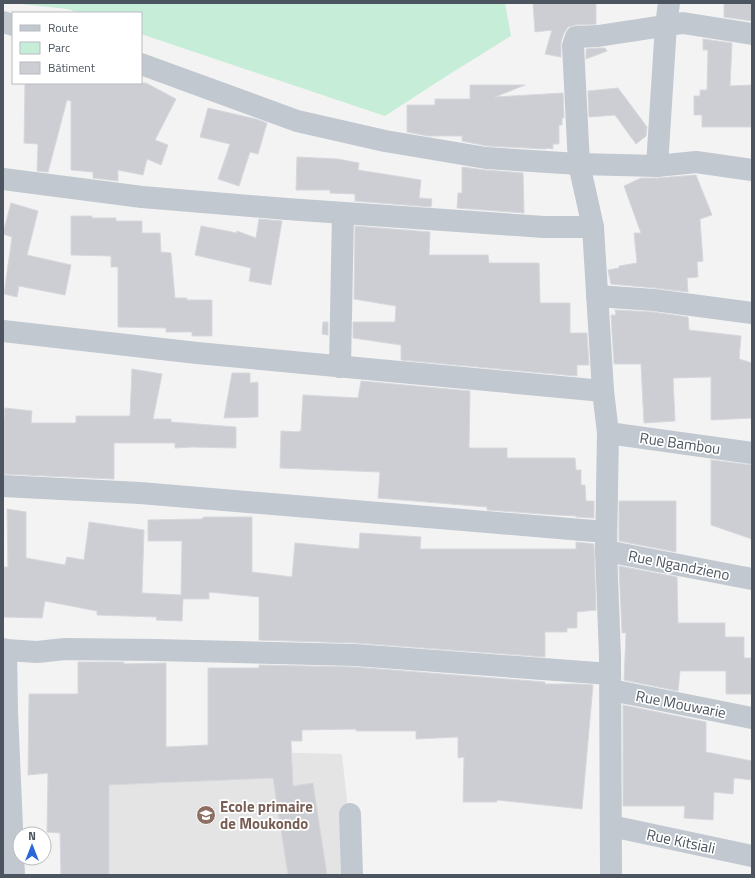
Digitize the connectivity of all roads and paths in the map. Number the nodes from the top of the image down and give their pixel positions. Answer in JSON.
{"nodes":[{"id":1,"x":668,"y":3,"type":"edge"},
{"id":2,"x":666,"y":25,"type":"junction"},
{"id":3,"x":752,"y":34,"type":"edge"},
{"id":4,"x":142,"y":64,"type":"edge"},
{"id":5,"x":579,"y":164,"type":"junction"},
{"id":6,"x":658,"y":166,"type":"junction"},
{"id":7,"x":752,"y":170,"type":"edge"},
{"id":8,"x":3,"y":179,"type":"edge"},
{"id":9,"x":343,"y":214,"type":"junction"},
{"id":10,"x":593,"y":227,"type":"junction"},
{"id":11,"x":597,"y":296,"type":"junction"},
{"id":12,"x":752,"y":313,"type":"edge"},
{"id":13,"x":3,"y":331,"type":"edge"},
{"id":14,"x":340,"y":367,"type":"junction"},
{"id":15,"x":603,"y":391,"type":"junction"},
{"id":16,"x":608,"y":433,"type":"junction"},
{"id":17,"x":752,"y":454,"type":"edge"},
{"id":18,"x":3,"y":486,"type":"edge"},
{"id":19,"x":606,"y":541,"type":"junction"},
{"id":20,"x":752,"y":579,"type":"edge"},
{"id":21,"x":5,"y":650,"type":"edge"},
{"id":22,"x":610,"y":682,"type":"junction"},
{"id":23,"x":752,"y":718,"type":"edge"},
{"id":24,"x":350,"y":814,"type":"dead end"},
{"id":25,"x":610,"y":826,"type":"junction"},
{"id":26,"x":752,"y":856,"type":"edge"},
{"id":27,"x":14,"y":875,"type":"edge"},
{"id":28,"x":352,"y":875,"type":"edge"},
{"id":29,"x":612,"y":875,"type":"edge"}],
"edges":[{"from":1,"to":2,"type":"street"},
{"from":2,"to":3,"type":"street"},
{"from":2,"to":5,"type":"street"},
{"from":2,"to":6,"type":"street"},
{"from":4,"to":5,"type":"street"},
{"from":5,"to":6,"type":"street"},
{"from":5,"to":10,"type":"street"},
{"from":6,"to":7,"type":"street"},
{"from":8,"to":9,"type":"street"},
{"from":9,"to":10,"type":"street"},
{"from":9,"to":14,"type":"street"},
{"from":10,"to":11,"type":"street"},
{"from":11,"to":12,"type":"street"},
{"from":11,"to":15,"type":"street"},
{"from":13,"to":14,"type":"street"},
{"from":14,"to":15,"type":"street"},
{"from":15,"to":16,"type":"street"},
{"from":16,"to":17,"type":"street","name":"Rue Bambou"},
{"from":16,"to":19,"type":"street"},
{"from":18,"to":19,"type":"street","name":"Rue Ngandzieno"},
{"from":19,"to":20,"type":"street","name":"Rue Ngandzieno"},
{"from":19,"to":22,"type":"street"},
{"from":21,"to":22,"type":"street","name":"Rue Mouwarie"},
{"from":21,"to":27,"type":"street"},
{"from":22,"to":23,"type":"street","name":"Rue Mouwarie"},
{"from":22,"to":25,"type":"street"},
{"from":24,"to":28,"type":"street"},
{"from":25,"to":26,"type":"street","name":"Rue Kitsiali"},
{"from":25,"to":29,"type":"street"}]}
